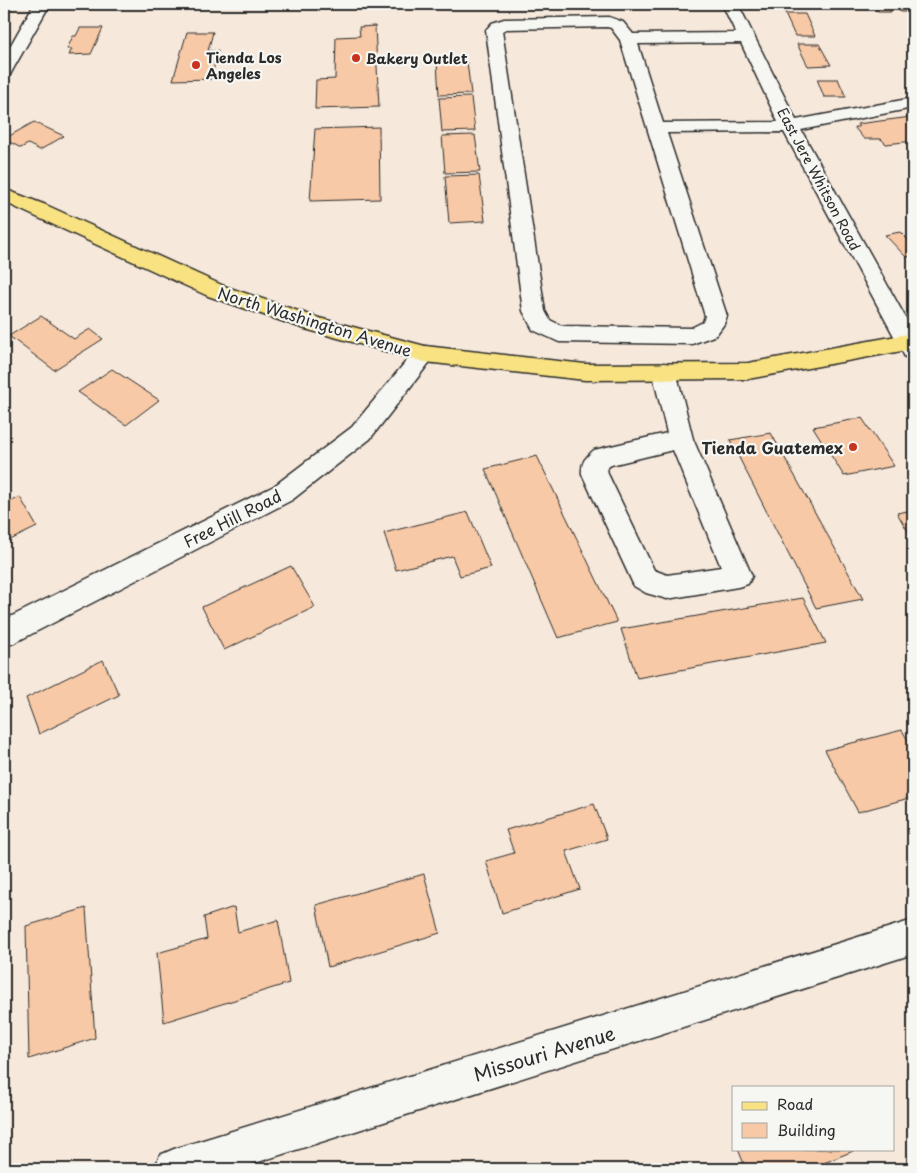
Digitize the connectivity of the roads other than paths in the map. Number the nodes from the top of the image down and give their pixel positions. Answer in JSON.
{"nodes":[{"id":1,"x":42,"y":4,"type":"edge"},
{"id":2,"x":730,"y":4,"type":"edge"},
{"id":3,"x":746,"y":38,"type":"junction"},
{"id":4,"x":628,"y":39,"type":"junction"},
{"id":5,"x":4,"y":71,"type":"edge"},
{"id":6,"x":913,"y":103,"type":"edge"},
{"id":7,"x":790,"y":127,"type":"junction"},
{"id":8,"x":656,"y":128,"type":"junction"},
{"id":9,"x":4,"y":195,"type":"edge"},
{"id":10,"x":912,"y":345,"type":"edge"},
{"id":11,"x":425,"y":354,"type":"junction"},
{"id":12,"x":664,"y":371,"type":"junction"},
{"id":13,"x":681,"y":439,"type":"junction"},
{"id":14,"x":4,"y":634,"type":"edge"},
{"id":15,"x":913,"y":937,"type":"edge"},
{"id":16,"x":174,"y":1169,"type":"edge"}],
"edges":[{"from":1,"to":5,"type":"street"},
{"from":2,"to":3,"type":"street","name":"East Jere Whitson Road"},
{"from":3,"to":4,"type":"street"},
{"from":3,"to":7,"type":"street","name":"East Jere Whitson Road"},
{"from":4,"to":8,"type":"street"},
{"from":4,"to":8,"type":"street"},
{"from":6,"to":7,"type":"street"},
{"from":7,"to":8,"type":"street"},
{"from":7,"to":10,"type":"street","name":"East Jere Whitson Road"},
{"from":9,"to":11,"type":"main road","name":"North Washington Avenue"},
{"from":10,"to":12,"type":"main road","name":"North Washington Avenue"},
{"from":11,"to":12,"type":"main road","name":"North Washington Avenue"},
{"from":11,"to":14,"type":"street","name":"Free Hill Road"},
{"from":12,"to":13,"type":"street"},
{"from":13,"to":13,"type":"street"},
{"from":15,"to":16,"type":"street","name":"Missouri Avenue"}]}
